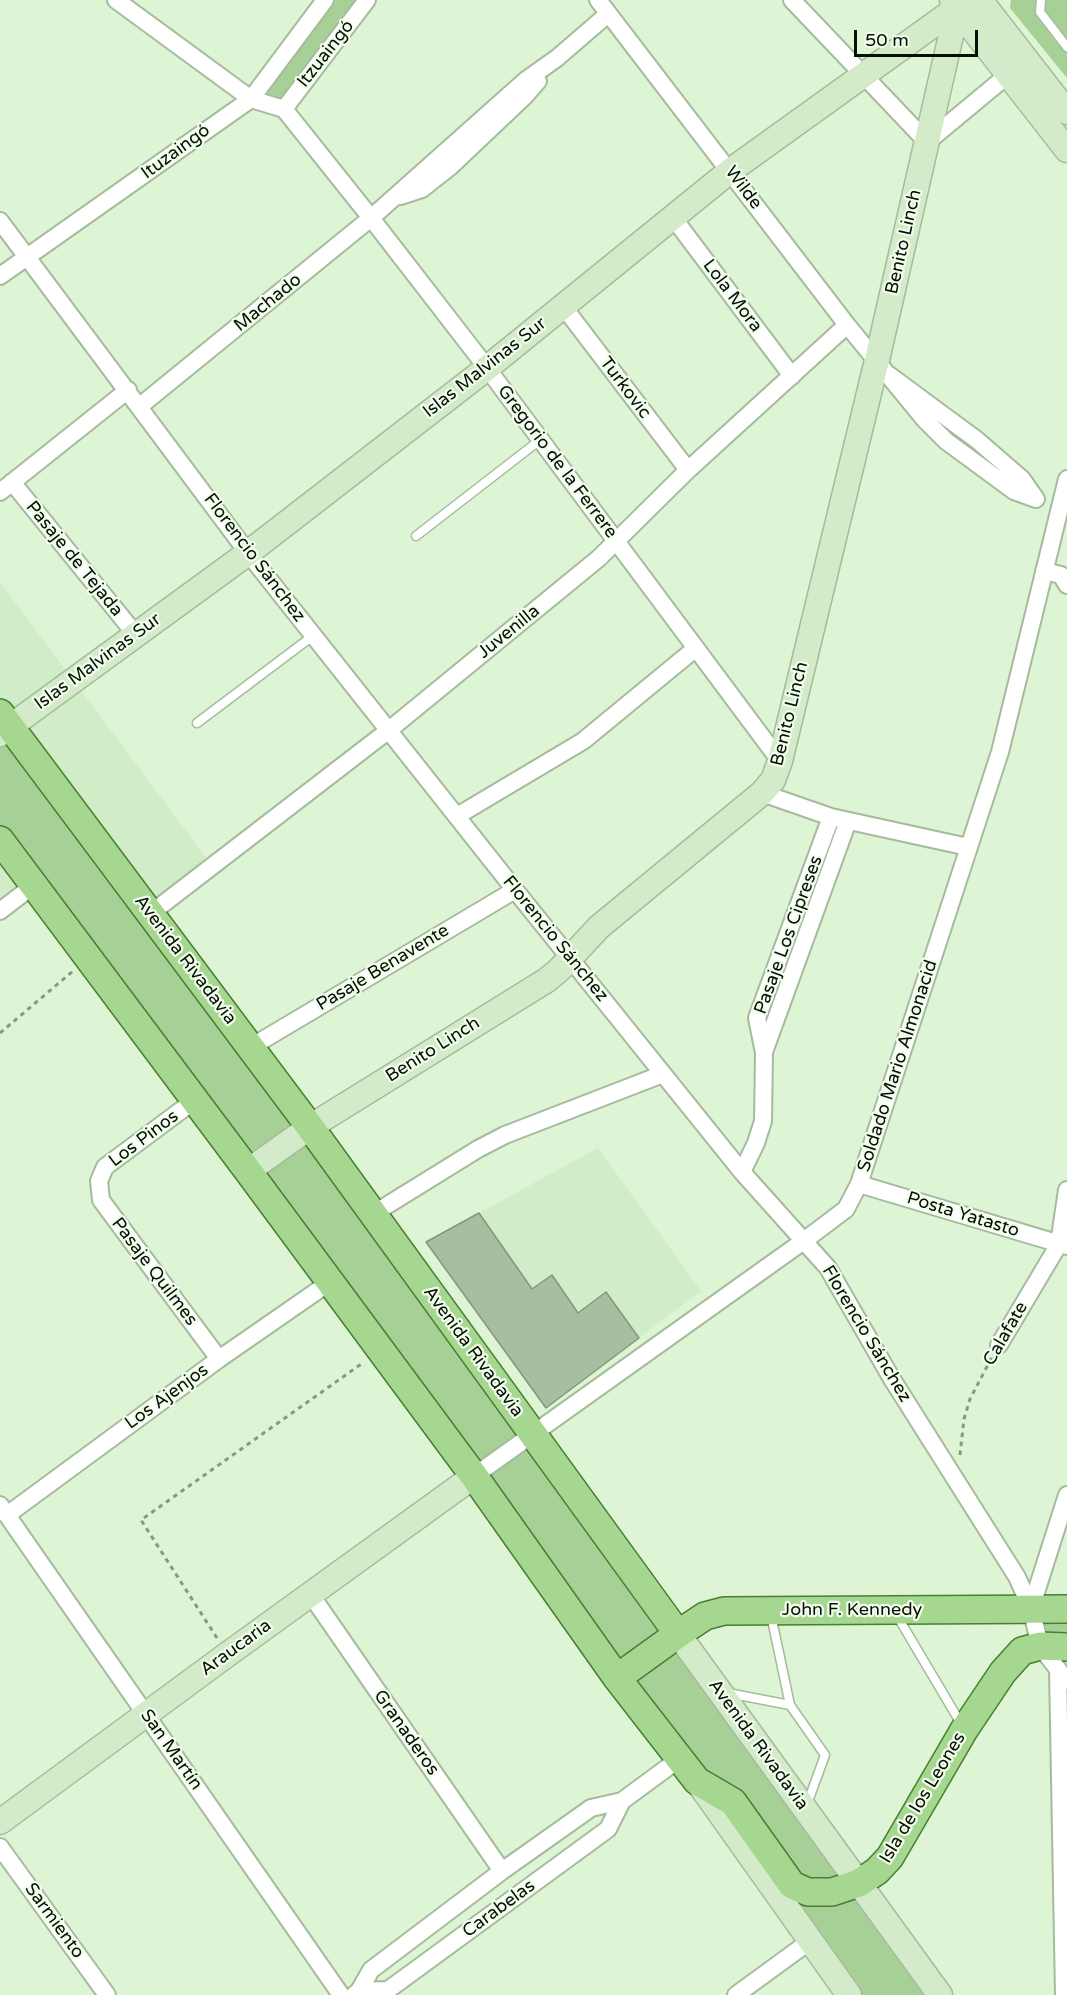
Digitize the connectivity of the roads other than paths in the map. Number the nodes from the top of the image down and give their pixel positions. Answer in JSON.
{"nodes":[{"id":1,"x":118,"y":0,"type":"edge"},
{"id":2,"x":325,"y":0,"type":"edge"},
{"id":3,"x":367,"y":0,"type":"edge"},
{"id":4,"x":792,"y":0,"type":"edge"},
{"id":5,"x":980,"y":0,"type":"edge"},
{"id":6,"x":1041,"y":0,"type":"edge"},
{"id":7,"x":959,"y":3,"type":"edge"},
{"id":8,"x":603,"y":7,"type":"edge"},
{"id":9,"x":1067,"y":47,"type":"edge"},
{"id":10,"x":1017,"y":67,"type":"junction"},
{"id":11,"x":864,"y":75,"type":"junction"},
{"id":12,"x":251,"y":99,"type":"junction"},
{"id":13,"x":284,"y":109,"type":"junction"},
{"id":14,"x":1067,"y":112,"type":"edge"},
{"id":15,"x":927,"y":142,"type":"junction"},
{"id":16,"x":1067,"y":150,"type":"edge"},
{"id":17,"x":730,"y":171,"type":"junction"},
{"id":18,"x":672,"y":216,"type":"junction"},
{"id":19,"x":372,"y":218,"type":"junction"},
{"id":20,"x":0,"y":221,"type":"edge"},
{"id":21,"x":28,"y":258,"type":"junction"},
{"id":22,"x":0,"y":276,"type":"edge"},
{"id":23,"x":563,"y":306,"type":"junction"},
{"id":24,"x":847,"y":325,"type":"junction"},
{"id":25,"x":883,"y":367,"type":"junction"},
{"id":26,"x":487,"y":368,"type":"junction"},
{"id":27,"x":792,"y":376,"type":"junction"},
{"id":28,"x":128,"y":390,"type":"junction"},
{"id":29,"x":140,"y":406,"type":"junction"},
{"id":30,"x":540,"y":440,"type":"junction"},
{"id":31,"x":688,"y":470,"type":"junction"},
{"id":32,"x":1067,"y":479,"type":"edge"},
{"id":33,"x":6,"y":487,"type":"edge"},
{"id":34,"x":1059,"y":515,"type":"junction"},
{"id":35,"x":416,"y":536,"type":"dead end"},
{"id":36,"x":615,"y":541,"type":"junction"},
{"id":37,"x":248,"y":553,"type":"junction"},
{"id":38,"x":1060,"y":576,"type":"edge"},
{"id":39,"x":136,"y":635,"type":"junction"},
{"id":40,"x":314,"y":635,"type":"junction"},
{"id":41,"x":696,"y":648,"type":"junction"},
{"id":42,"x":197,"y":723,"type":"dead end"},
{"id":43,"x":4,"y":724,"type":"edge"},
{"id":44,"x":389,"y":730,"type":"junction"},
{"id":45,"x":780,"y":761,"type":"junction"},
{"id":46,"x":762,"y":793,"type":"junction"},
{"id":47,"x":457,"y":816,"type":"junction"},
{"id":48,"x":839,"y":819,"type":"junction"},
{"id":49,"x":0,"y":840,"type":"edge"},
{"id":50,"x":968,"y":847,"type":"junction"},
{"id":51,"x":34,"y":885,"type":"junction"},
{"id":52,"x":515,"y":890,"type":"junction"},
{"id":53,"x":0,"y":911,"type":"edge"},
{"id":54,"x":150,"y":915,"type":"junction"},
{"id":55,"x":570,"y":957,"type":"junction"},
{"id":56,"x":250,"y":1047,"type":"junction"},
{"id":57,"x":663,"y":1074,"type":"junction"},
{"id":58,"x":195,"y":1100,"type":"junction"},
{"id":59,"x":310,"y":1127,"type":"junction"},
{"id":60,"x":248,"y":1171,"type":"junction"},
{"id":61,"x":742,"y":1172,"type":"junction"},
{"id":62,"x":99,"y":1181,"type":"joint"},
{"id":63,"x":859,"y":1184,"type":"junction"},
{"id":64,"x":1067,"y":1190,"type":"edge"},
{"id":65,"x":373,"y":1214,"type":"junction"},
{"id":66,"x":805,"y":1240,"type":"junction"},
{"id":67,"x":1063,"y":1245,"type":"edge"},
{"id":68,"x":330,"y":1282,"type":"junction"},
{"id":69,"x":999,"y":1345,"type":"road end"},
{"id":70,"x":219,"y":1359,"type":"junction"},
{"id":71,"x":532,"y":1434,"type":"junction"},
{"id":72,"x":474,"y":1476,"type":"junction"},
{"id":73,"x":1067,"y":1495,"type":"edge"},
{"id":74,"x":4,"y":1510,"type":"edge"},
{"id":75,"x":311,"y":1595,"type":"junction"},
{"id":76,"x":1031,"y":1608,"type":"junction"},
{"id":77,"x":770,"y":1610,"type":"junction"},
{"id":78,"x":894,"y":1610,"type":"junction"},
{"id":79,"x":1067,"y":1610,"type":"edge"},
{"id":80,"x":678,"y":1634,"type":"junction"},
{"id":81,"x":1031,"y":1649,"type":"junction"},
{"id":82,"x":1064,"y":1666,"type":"edge"},
{"id":83,"x":617,"y":1678,"type":"junction"},
{"id":84,"x":720,"y":1692,"type":"junction"},
{"id":85,"x":790,"y":1705,"type":"junction"},
{"id":86,"x":147,"y":1714,"type":"junction"},
{"id":87,"x":964,"y":1730,"type":"junction"},
{"id":88,"x":679,"y":1759,"type":"junction"},
{"id":89,"x":697,"y":1781,"type":"junction"},
{"id":90,"x":622,"y":1801,"type":"junction"},
{"id":91,"x":805,"y":1810,"type":"junction"},
{"id":92,"x":0,"y":1822,"type":"edge"},
{"id":93,"x":0,"y":1847,"type":"edge"},
{"id":94,"x":502,"y":1871,"type":"junction"},
{"id":95,"x":859,"y":1883,"type":"junction"},
{"id":96,"x":810,"y":1941,"type":"junction"},
{"id":97,"x":357,"y":1993,"type":"edge"},
{"id":98,"x":107,"y":1995,"type":"edge"},
{"id":99,"x":341,"y":1995,"type":"edge"},
{"id":100,"x":736,"y":1995,"type":"edge"},
{"id":101,"x":849,"y":1995,"type":"edge"},
{"id":102,"x":940,"y":1995,"type":"edge"},
{"id":103,"x":1064,"y":1995,"type":"edge"}],
"edges":[{"from":1,"to":12,"type":"street"},
{"from":2,"to":12,"type":"street","name":"Ituzaingó"},
{"from":3,"to":13,"type":"street","name":"Itzuaingó"},
{"from":4,"to":11,"type":"street"},
{"from":5,"to":10,"type":"street"},
{"from":6,"to":9,"type":"lane"},
{"from":7,"to":10,"type":"street"},
{"from":7,"to":11,"type":"street","name":"Islas Malvinas Sur"},
{"from":7,"to":15,"type":"street","name":"Benito Linch"},
{"from":8,"to":17,"type":"street","name":"Wilde"},
{"from":8,"to":19,"type":"street","name":"Machado"},
{"from":10,"to":14,"type":"street"},
{"from":10,"to":15,"type":"street"},
{"from":10,"to":16,"type":"street"},
{"from":11,"to":15,"type":"street"},
{"from":11,"to":17,"type":"street","name":"Islas Malvinas Sur"},
{"from":12,"to":13,"type":"street"},
{"from":12,"to":21,"type":"street","name":"Ituzaingó"},
{"from":13,"to":19,"type":"street","name":"Gregorio de la Ferrere"},
{"from":15,"to":25,"type":"street","name":"Benito Linch"},
{"from":17,"to":18,"type":"street","name":"Islas Malvinas Sur"},
{"from":17,"to":24,"type":"street","name":"Wilde"},
{"from":18,"to":23,"type":"street","name":"Islas Malvinas Sur"},
{"from":18,"to":27,"type":"street","name":"Lola Mora"},
{"from":19,"to":26,"type":"street","name":"Gregorio de la Ferrere"},
{"from":19,"to":29,"type":"street","name":"Machado"},
{"from":20,"to":21,"type":"street","name":"Florencio Sánchez"},
{"from":21,"to":22,"type":"street","name":"Ituzaingó"},
{"from":21,"to":28,"type":"street","name":"Florencio Sánchez"},
{"from":23,"to":26,"type":"street","name":"Islas Malvinas Sur"},
{"from":23,"to":31,"type":"street","name":"Turkovic"},
{"from":24,"to":25,"type":"street","name":"Wilde"},
{"from":24,"to":27,"type":"street","name":"Juvenilla"},
{"from":25,"to":34,"type":"street","name":"Wilde"},
{"from":25,"to":45,"type":"street","name":"Benito Linch"},
{"from":26,"to":30,"type":"street","name":"Gregorio de la Ferrere"},
{"from":26,"to":37,"type":"street","name":"Islas Malvinas Sur"},
{"from":27,"to":31,"type":"street","name":"Juvenilla"},
{"from":28,"to":29,"type":"street","name":"Florencio Sánchez"},
{"from":28,"to":33,"type":"street"},
{"from":29,"to":37,"type":"street","name":"Florencio Sánchez"},
{"from":30,"to":35,"type":"lane"},
{"from":30,"to":36,"type":"street","name":"Gregorio de la Ferrere"},
{"from":31,"to":36,"type":"street","name":"Juvenilla"},
{"from":32,"to":34,"type":"street","name":"Soldado Mario Almonacid"},
{"from":33,"to":39,"type":"street","name":"Pasaje de Tejada"},
{"from":34,"to":38,"type":"street","name":"Soldado Mario Almonacid"},
{"from":36,"to":41,"type":"street","name":"Gregorio de la Ferrere"},
{"from":36,"to":44,"type":"street","name":"Juvenilla"},
{"from":37,"to":39,"type":"street","name":"Islas Malvinas Sur"},
{"from":37,"to":40,"type":"street","name":"Florencio Sánchez"},
{"from":38,"to":50,"type":"street","name":"Soldado Mario Almonacid"},
{"from":39,"to":43,"type":"street","name":"Islas Malvinas Sur"},
{"from":40,"to":42,"type":"lane"},
{"from":40,"to":44,"type":"street","name":"Florencio Sánchez"},
{"from":41,"to":45,"type":"street","name":"Gregorio de la Ferrere"},
{"from":41,"to":47,"type":"street"},
{"from":43,"to":54,"type":"main road","name":"Avenida Rivadavia"},
{"from":44,"to":47,"type":"street","name":"Florencio Sánchez"},
{"from":44,"to":54,"type":"street","name":"Juvenilla"},
{"from":45,"to":46,"type":"street","name":"Benito Linch"},
{"from":46,"to":48,"type":"street"},
{"from":46,"to":55,"type":"street","name":"Benito Linch"},
{"from":47,"to":52,"type":"street","name":"Florencio Sánchez"},
{"from":48,"to":50,"type":"street"},
{"from":48,"to":61,"type":"street","name":"Pasaje Los Cipreses"},
{"from":49,"to":51,"type":"main road"},
{"from":50,"to":63,"type":"street","name":"Soldado Mario Almonacid"},
{"from":51,"to":53,"type":"street"},
{"from":51,"to":58,"type":"main road"},
{"from":52,"to":55,"type":"street","name":"Florencio Sánchez"},
{"from":52,"to":56,"type":"street","name":"Pasaje Benavente"},
{"from":54,"to":56,"type":"main road","name":"Avenida Rivadavia"},
{"from":55,"to":57,"type":"street","name":"Florencio Sánchez"},
{"from":55,"to":59,"type":"street","name":"Benito Linch"},
{"from":56,"to":59,"type":"main road","name":"Avenida Rivadavia"},
{"from":57,"to":61,"type":"street","name":"Florencio Sánchez"},
{"from":57,"to":65,"type":"street"},
{"from":58,"to":60,"type":"main road"},
{"from":58,"to":62,"type":"street","name":"Los Pinos"},
{"from":59,"to":60,"type":"street","name":"Benito Linch"},
{"from":59,"to":65,"type":"main road","name":"Avenida Rivadavia"},
{"from":60,"to":68,"type":"main road"},
{"from":61,"to":66,"type":"street","name":"Florencio Sánchez"},
{"from":62,"to":70,"type":"street","name":"Pasaje Quilmes"},
{"from":63,"to":66,"type":"street","name":"Soldado Mario Almonacid"},
{"from":63,"to":67,"type":"street","name":"Posta Yatasto"},
{"from":64,"to":67,"type":"street","name":"Calafate"},
{"from":65,"to":71,"type":"main road","name":"Avenida Rivadavia"},
{"from":66,"to":71,"type":"street","name":"Soldado Mario Almonacid"},
{"from":66,"to":76,"type":"street","name":"Florencio Sánchez"},
{"from":67,"to":69,"type":"street","name":"Calafate"},
{"from":68,"to":70,"type":"street","name":"Los Ajenjos"},
{"from":68,"to":72,"type":"main road"},
{"from":70,"to":74,"type":"street","name":"Los Ajenjos"},
{"from":71,"to":72,"type":"street","name":"Soldado Mario Almonacid"},
{"from":71,"to":80,"type":"main road","name":"Avenida Rivadavia"},
{"from":72,"to":75,"type":"street","name":"Araucaria"},
{"from":72,"to":83,"type":"main road"},
{"from":73,"to":76,"type":"street"},
{"from":74,"to":86,"type":"street","name":"San Martín"},
{"from":75,"to":86,"type":"street","name":"Araucaria"},
{"from":75,"to":94,"type":"street","name":"Granaderos"},
{"from":76,"to":78,"type":"main road","name":"John F. Kennedy"},
{"from":76,"to":79,"type":"main road","name":"John F. Kennedy"},
{"from":76,"to":81,"type":"street","name":"Florencio Sánchez"},
{"from":77,"to":78,"type":"main road","name":"John F. Kennedy"},
{"from":77,"to":80,"type":"main road","name":"John F. Kennedy"},
{"from":77,"to":85,"type":"lane"},
{"from":78,"to":87,"type":"lane"},
{"from":80,"to":83,"type":"main road","name":"John F. Kennedy"},
{"from":80,"to":84,"type":"street","name":"Avenida Rivadavia"},
{"from":81,"to":82,"type":"main road"},
{"from":81,"to":87,"type":"main road","name":"Isla de los Leones"},
{"from":82,"to":103,"type":"street"},
{"from":83,"to":88,"type":"main road"},
{"from":84,"to":85,"type":"lane"},
{"from":84,"to":91,"type":"street","name":"Avenida Rivadavia"},
{"from":85,"to":91,"type":"lane"},
{"from":86,"to":92,"type":"street","name":"Araucaria"},
{"from":86,"to":99,"type":"street","name":"San Martín"},
{"from":87,"to":95,"type":"main road","name":"Isla de los Leones"},
{"from":88,"to":89,"type":"main road"},
{"from":88,"to":90,"type":"street","name":"Carabelas"},
{"from":89,"to":95,"type":"main road","name":"Isla de los Leones"},
{"from":89,"to":96,"type":"street"},
{"from":90,"to":94,"type":"street","name":"Carabelas"},
{"from":90,"to":97,"type":"street","name":"Carabelas"},
{"from":91,"to":95,"type":"street","name":"Avenida Rivadavia"},
{"from":93,"to":98,"type":"street","name":"Sarmiento"},
{"from":94,"to":97,"type":"street","name":"Carabelas"},
{"from":95,"to":102,"type":"street","name":"Avenida Rivadavia"},
{"from":96,"to":100,"type":"street"},
{"from":96,"to":101,"type":"street"}]}
